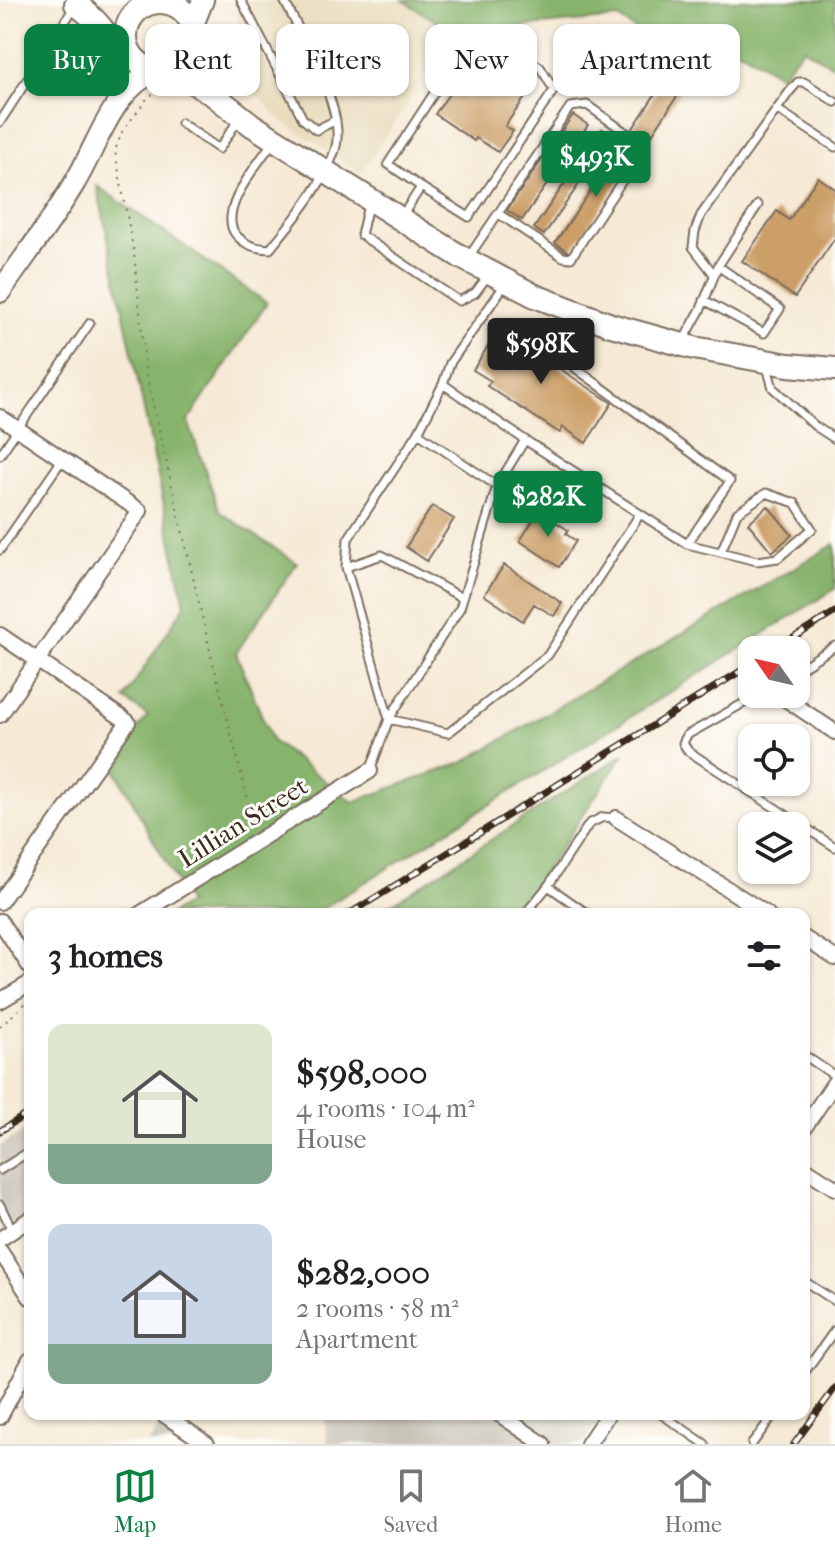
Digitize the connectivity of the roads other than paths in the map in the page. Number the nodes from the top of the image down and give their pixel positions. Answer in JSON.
{"nodes":[{"id":1,"x":241,"y":0,"type":"edge"},
{"id":2,"x":284,"y":0,"type":"edge"},
{"id":3,"x":73,"y":2,"type":"edge"},
{"id":4,"x":140,"y":2,"type":"edge"},
{"id":5,"x":175,"y":2,"type":"edge"},
{"id":6,"x":200,"y":23,"type":"edge"},
{"id":7,"x":98,"y":24,"type":"edge"},
{"id":8,"x":114,"y":24,"type":"edge"},
{"id":9,"x":129,"y":32,"type":"edge"},
{"id":10,"x":129,"y":44,"type":"edge"},
{"id":11,"x":274,"y":44,"type":"dead end"},
{"id":12,"x":265,"y":49,"type":"junction"},
{"id":13,"x":276,"y":59,"type":"edge"},
{"id":14,"x":145,"y":65,"type":"edge"},
{"id":15,"x":145,"y":76,"type":"edge"},
{"id":16,"x":112,"y":96,"type":"edge"},
{"id":17,"x":215,"y":96,"type":"edge"},
{"id":18,"x":295,"y":96,"type":"edge"},
{"id":19,"x":835,"y":102,"type":"edge"},
{"id":20,"x":778,"y":110,"type":"junction"},
{"id":21,"x":240,"y":117,"type":"junction"},
{"id":22,"x":336,"y":120,"type":"junction"},
{"id":23,"x":0,"y":122,"type":"edge"},
{"id":24,"x":181,"y":123,"type":"dead end"},
{"id":25,"x":275,"y":137,"type":"junction"},
{"id":26,"x":835,"y":147,"type":"edge"},
{"id":27,"x":325,"y":171,"type":"junction"},
{"id":28,"x":75,"y":183,"type":"junction"},
{"id":29,"x":421,"y":187,"type":"junction"},
{"id":30,"x":370,"y":199,"type":"junction"},
{"id":31,"x":758,"y":205,"type":"dead end"},
{"id":32,"x":499,"y":214,"type":"junction"},
{"id":33,"x":400,"y":218,"type":"junction"},
{"id":34,"x":467,"y":260,"type":"junction"},
{"id":35,"x":715,"y":269,"type":"junction"},
{"id":36,"x":499,"y":277,"type":"junction"},
{"id":37,"x":0,"y":292,"type":"edge"},
{"id":38,"x":704,"y":300,"type":"junction"},
{"id":39,"x":578,"y":312,"type":"junction"},
{"id":40,"x":90,"y":323,"type":"dead end"},
{"id":41,"x":681,"y":345,"type":"junction"},
{"id":42,"x":766,"y":361,"type":"junction"},
{"id":43,"x":835,"y":369,"type":"edge"},
{"id":44,"x":443,"y":384,"type":"junction"},
{"id":45,"x":0,"y":417,"type":"edge"},
{"id":46,"x":18,"y":429,"type":"junction"},
{"id":47,"x":418,"y":433,"type":"junction"},
{"id":48,"x":835,"y":439,"type":"edge"},
{"id":49,"x":525,"y":440,"type":"junction"},
{"id":50,"x":0,"y":455,"type":"edge"},
{"id":51,"x":63,"y":459,"type":"junction"},
{"id":52,"x":497,"y":486,"type":"junction"},
{"id":53,"x":640,"y":514,"type":"junction"},
{"id":54,"x":687,"y":544,"type":"junction"},
{"id":55,"x":0,"y":550,"type":"edge"},
{"id":56,"x":721,"y":552,"type":"junction"},
{"id":57,"x":346,"y":567,"type":"junction"},
{"id":58,"x":463,"y":598,"type":"junction"},
{"id":59,"x":0,"y":635,"type":"edge"},
{"id":60,"x":835,"y":646,"type":"edge"},
{"id":61,"x":38,"y":660,"type":"junction"},
{"id":62,"x":810,"y":662,"type":"edge"},
{"id":63,"x":738,"y":706,"type":"edge"},
{"id":64,"x":799,"y":708,"type":"edge"},
{"id":65,"x":0,"y":715,"type":"edge"},
{"id":66,"x":389,"y":719,"type":"junction"},
{"id":67,"x":835,"y":732,"type":"edge"},
{"id":68,"x":370,"y":771,"type":"joint"},
{"id":69,"x":616,"y":818,"type":"joint"},
{"id":70,"x":835,"y":847,"type":"edge"},
{"id":71,"x":548,"y":886,"type":"junction"},
{"id":72,"x":0,"y":902,"type":"edge"},
{"id":73,"x":150,"y":908,"type":"edge"},
{"id":74,"x":530,"y":908,"type":"edge"},
{"id":75,"x":579,"y":908,"type":"edge"},
{"id":76,"x":758,"y":908,"type":"edge"},
{"id":77,"x":0,"y":921,"type":"edge"},
{"id":78,"x":810,"y":942,"type":"edge"},
{"id":79,"x":24,"y":958,"type":"edge"},
{"id":80,"x":835,"y":958,"type":"edge"},
{"id":81,"x":24,"y":990,"type":"edge"},
{"id":82,"x":0,"y":1001,"type":"edge"},
{"id":83,"x":810,"y":1060,"type":"edge"},
{"id":84,"x":835,"y":1079,"type":"edge"},
{"id":85,"x":810,"y":1119,"type":"edge"},
{"id":86,"x":24,"y":1155,"type":"edge"},
{"id":87,"x":0,"y":1170,"type":"edge"},
{"id":88,"x":810,"y":1172,"type":"edge"},
{"id":89,"x":835,"y":1188,"type":"edge"},
{"id":90,"x":0,"y":1205,"type":"edge"},
{"id":91,"x":24,"y":1223,"type":"edge"},
{"id":92,"x":6,"y":1234,"type":"edge"},
{"id":93,"x":0,"y":1251,"type":"edge"},
{"id":94,"x":810,"y":1285,"type":"edge"},
{"id":95,"x":24,"y":1288,"type":"edge"},
{"id":96,"x":835,"y":1301,"type":"edge"},
{"id":97,"x":835,"y":1330,"type":"edge"},
{"id":98,"x":810,"y":1365,"type":"edge"},
{"id":99,"x":24,"y":1371,"type":"edge"},
{"id":100,"x":0,"y":1417,"type":"edge"},
{"id":101,"x":183,"y":1420,"type":"edge"},
{"id":102,"x":508,"y":1420,"type":"edge"},
{"id":103,"x":604,"y":1420,"type":"edge"},
{"id":104,"x":670,"y":1420,"type":"edge"},
{"id":105,"x":770,"y":1420,"type":"edge"},
{"id":106,"x":207,"y":1444,"type":"edge"},
{"id":107,"x":543,"y":1444,"type":"edge"},
{"id":108,"x":588,"y":1444,"type":"edge"},
{"id":109,"x":705,"y":1444,"type":"edge"},
{"id":110,"x":752,"y":1444,"type":"edge"}],
"edges":[{"from":1,"to":12,"type":"lane"},
{"from":2,"to":22,"type":"lane"},
{"from":3,"to":7,"type":"main road"},
{"from":3,"to":8,"type":"main road"},
{"from":3,"to":23,"type":"lane"},
{"from":4,"to":5,"type":"main road"},
{"from":4,"to":9,"type":"main road"},
{"from":5,"to":6,"type":"main road"},
{"from":6,"to":25,"type":"main road"},
{"from":10,"to":14,"type":"main road"},
{"from":11,"to":12,"type":"lane"},
{"from":12,"to":13,"type":"lane"},
{"from":15,"to":28,"type":"main road"},
{"from":16,"to":28,"type":"main road"},
{"from":17,"to":21,"type":"main road"},
{"from":18,"to":22,"type":"lane"},
{"from":19,"to":20,"type":"lane"},
{"from":20,"to":26,"type":"lane"},
{"from":20,"to":35,"type":"lane"},
{"from":21,"to":24,"type":"lane"},
{"from":21,"to":25,"type":"main road"},
{"from":22,"to":27,"type":"lane"},
{"from":25,"to":27,"type":"main road"},
{"from":25,"to":27,"type":"lane"},
{"from":27,"to":30,"type":"main road"},
{"from":28,"to":37,"type":"main road"},
{"from":29,"to":29,"type":"lane"},
{"from":29,"to":33,"type":"lane"},
{"from":30,"to":33,"type":"main road"},
{"from":30,"to":36,"type":"lane"},
{"from":31,"to":35,"type":"lane"},
{"from":32,"to":32,"type":"lane"},
{"from":32,"to":34,"type":"lane"},
{"from":33,"to":34,"type":"main road"},
{"from":34,"to":36,"type":"main road"},
{"from":35,"to":38,"type":"lane"},
{"from":35,"to":38,"type":"lane"},
{"from":36,"to":39,"type":"main road"},
{"from":36,"to":44,"type":"lane"},
{"from":38,"to":41,"type":"lane"},
{"from":39,"to":41,"type":"main road"},
{"from":39,"to":54,"type":"lane"},
{"from":40,"to":46,"type":"lane"},
{"from":41,"to":42,"type":"main road"},
{"from":42,"to":43,"type":"main road"},
{"from":42,"to":48,"type":"lane"},
{"from":44,"to":47,"type":"lane"},
{"from":44,"to":49,"type":"lane"},
{"from":45,"to":46,"type":"street"},
{"from":46,"to":50,"type":"lane"},
{"from":46,"to":51,"type":"street"},
{"from":47,"to":52,"type":"lane"},
{"from":47,"to":57,"type":"lane"},
{"from":49,"to":52,"type":"lane"},
{"from":49,"to":53,"type":"lane"},
{"from":51,"to":55,"type":"lane"},
{"from":51,"to":61,"type":"street"},
{"from":52,"to":58,"type":"lane"},
{"from":53,"to":54,"type":"lane"},
{"from":53,"to":66,"type":"lane"},
{"from":54,"to":56,"type":"lane"},
{"from":56,"to":56,"type":"lane"},
{"from":57,"to":58,"type":"lane"},
{"from":57,"to":66,"type":"lane"},
{"from":58,"to":66,"type":"lane"},
{"from":59,"to":61,"type":"street"},
{"from":60,"to":62,"type":"lane"},
{"from":61,"to":65,"type":"street"},
{"from":61,"to":72,"type":"street"},
{"from":63,"to":70,"type":"lane"},
{"from":64,"to":67,"type":"street"},
{"from":66,"to":68,"type":"lane"},
{"from":68,"to":73,"type":"street","name":"Lillian Street"},
{"from":69,"to":71,"type":"lane"},
{"from":69,"to":76,"type":"street"},
{"from":71,"to":74,"type":"lane"},
{"from":71,"to":75,"type":"lane"},
{"from":77,"to":79,"type":"street"},
{"from":78,"to":80,"type":"street"},
{"from":81,"to":82,"type":"street"},
{"from":83,"to":84,"type":"lane"},
{"from":84,"to":85,"type":"street"},
{"from":86,"to":87,"type":"lane"},
{"from":88,"to":89,"type":"street"},
{"from":90,"to":92,"type":"lane"},
{"from":91,"to":92,"type":"street"},
{"from":93,"to":95,"type":"street"},
{"from":94,"to":96,"type":"lane"},
{"from":97,"to":98,"type":"lane"},
{"from":99,"to":100,"type":"street"},
{"from":101,"to":106,"type":"street"},
{"from":102,"to":107,"type":"street"},
{"from":103,"to":108,"type":"street"},
{"from":104,"to":109,"type":"lane"},
{"from":105,"to":110,"type":"lane"}]}
